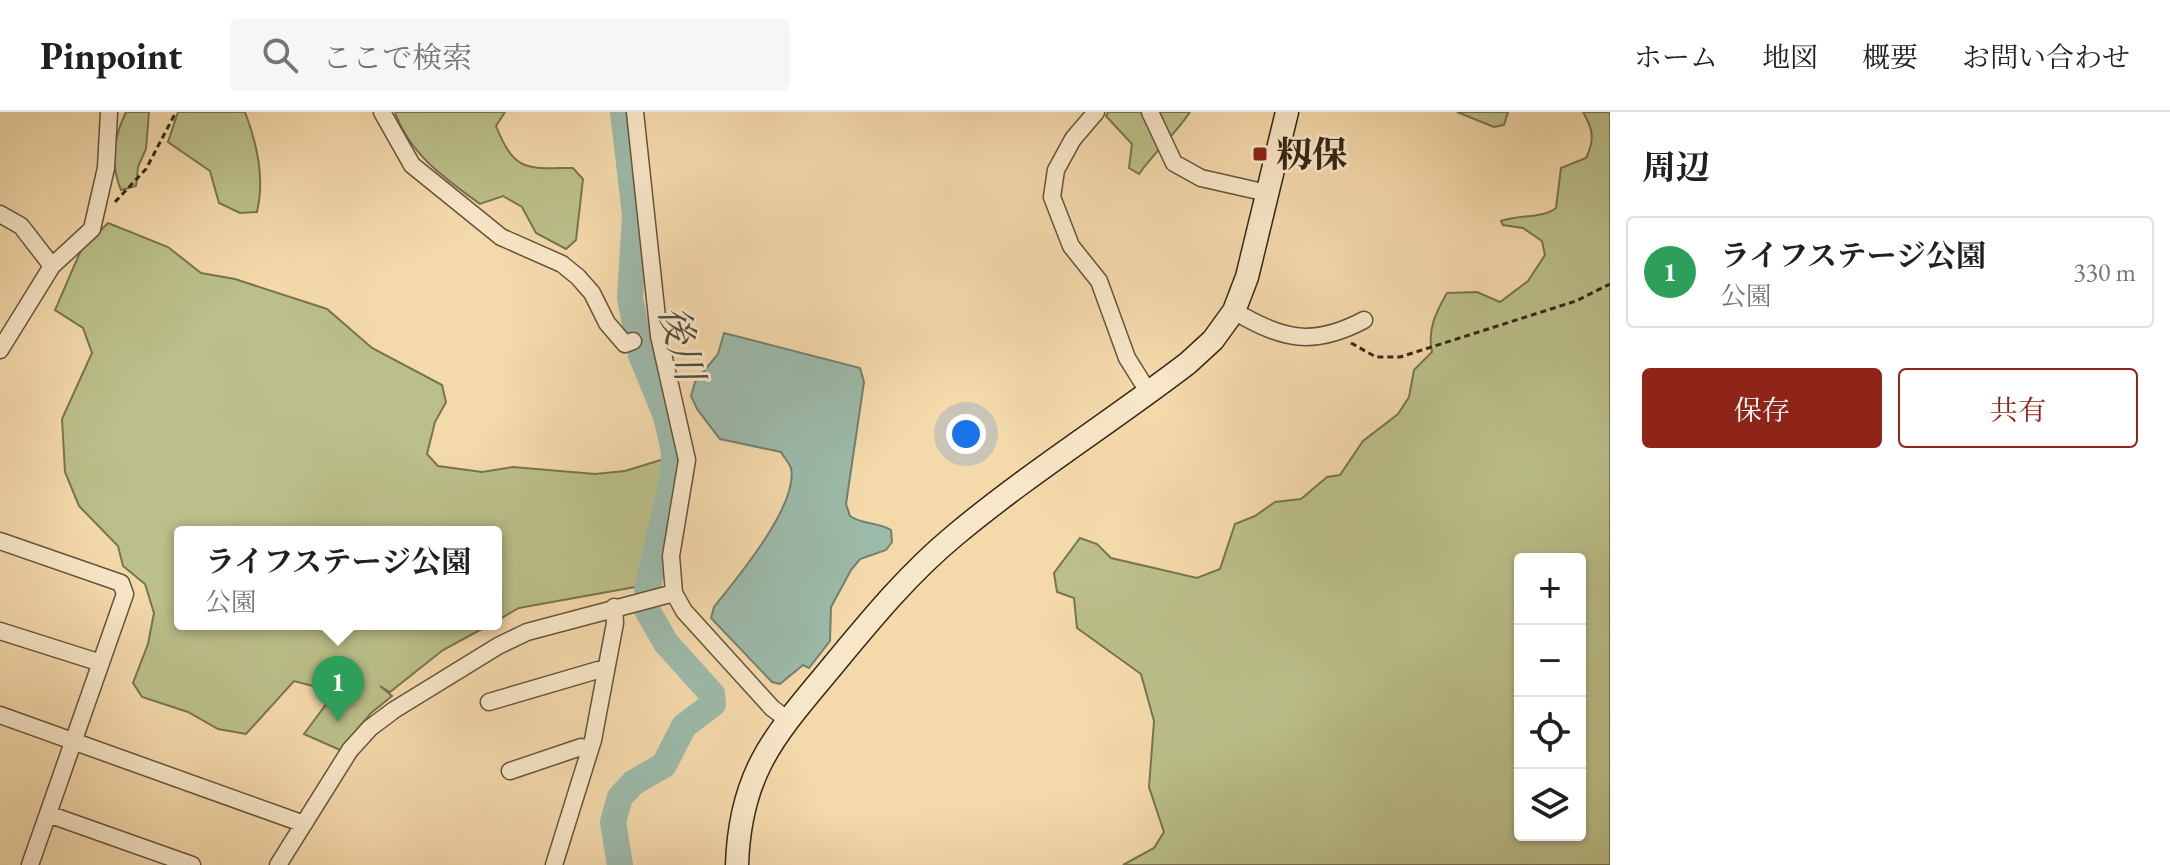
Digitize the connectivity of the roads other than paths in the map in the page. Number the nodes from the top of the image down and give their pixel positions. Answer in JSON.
{"nodes":[{"id":1,"x":109,"y":112,"type":"edge"},
{"id":2,"x":382,"y":112,"type":"edge"},
{"id":3,"x":635,"y":112,"type":"edge"},
{"id":4,"x":1096,"y":112,"type":"edge"},
{"id":5,"x":1150,"y":112,"type":"edge"},
{"id":6,"x":1287,"y":112,"type":"edge"},
{"id":7,"x":1267,"y":193,"type":"junction"},
{"id":8,"x":0,"y":214,"type":"edge"},
{"id":9,"x":52,"y":266,"type":"junction"},
{"id":10,"x":1234,"y":311,"type":"junction"},
{"id":11,"x":1364,"y":320,"type":"dead end"},
{"id":12,"x":633,"y":341,"type":"dead end"},
{"id":13,"x":0,"y":350,"type":"edge"},
{"id":14,"x":1149,"y":393,"type":"junction"},
{"id":15,"x":0,"y":541,"type":"edge"},
{"id":16,"x":674,"y":593,"type":"junction"},
{"id":17,"x":614,"y":607,"type":"junction"},
{"id":18,"x":0,"y":631,"type":"edge"},
{"id":19,"x":101,"y":663,"type":"junction"},
{"id":20,"x":606,"y":671,"type":"junction"},
{"id":21,"x":489,"y":702,"type":"dead end"},
{"id":22,"x":0,"y":717,"type":"edge"},
{"id":23,"x":788,"y":720,"type":"junction"},
{"id":24,"x":75,"y":740,"type":"junction"},
{"id":25,"x":590,"y":749,"type":"junction"},
{"id":26,"x":510,"y":771,"type":"dead end"},
{"id":27,"x":48,"y":814,"type":"junction"},
{"id":28,"x":304,"y":824,"type":"junction"},
{"id":29,"x":30,"y":865,"type":"edge"},
{"id":30,"x":192,"y":865,"type":"edge"},
{"id":31,"x":278,"y":865,"type":"edge"},
{"id":32,"x":554,"y":865,"type":"edge"},
{"id":33,"x":737,"y":865,"type":"edge"}],
"edges":[{"from":1,"to":9,"type":"street"},
{"from":2,"to":12,"type":"street"},
{"from":3,"to":16,"type":"street"},
{"from":4,"to":14,"type":"street"},
{"from":5,"to":7,"type":"street"},
{"from":6,"to":7,"type":"main road"},
{"from":7,"to":10,"type":"main road"},
{"from":8,"to":9,"type":"street"},
{"from":9,"to":13,"type":"street"},
{"from":10,"to":11,"type":"street"},
{"from":10,"to":14,"type":"main road"},
{"from":14,"to":23,"type":"main road"},
{"from":15,"to":19,"type":"street"},
{"from":16,"to":17,"type":"street"},
{"from":16,"to":23,"type":"street"},
{"from":17,"to":20,"type":"street"},
{"from":17,"to":28,"type":"street"},
{"from":18,"to":19,"type":"street"},
{"from":19,"to":24,"type":"street"},
{"from":20,"to":21,"type":"street"},
{"from":20,"to":25,"type":"street"},
{"from":22,"to":24,"type":"street"},
{"from":23,"to":33,"type":"main road"},
{"from":24,"to":27,"type":"street"},
{"from":24,"to":28,"type":"street"},
{"from":25,"to":26,"type":"street"},
{"from":25,"to":32,"type":"street"},
{"from":27,"to":29,"type":"street"},
{"from":27,"to":30,"type":"street"},
{"from":28,"to":31,"type":"street"}]}
